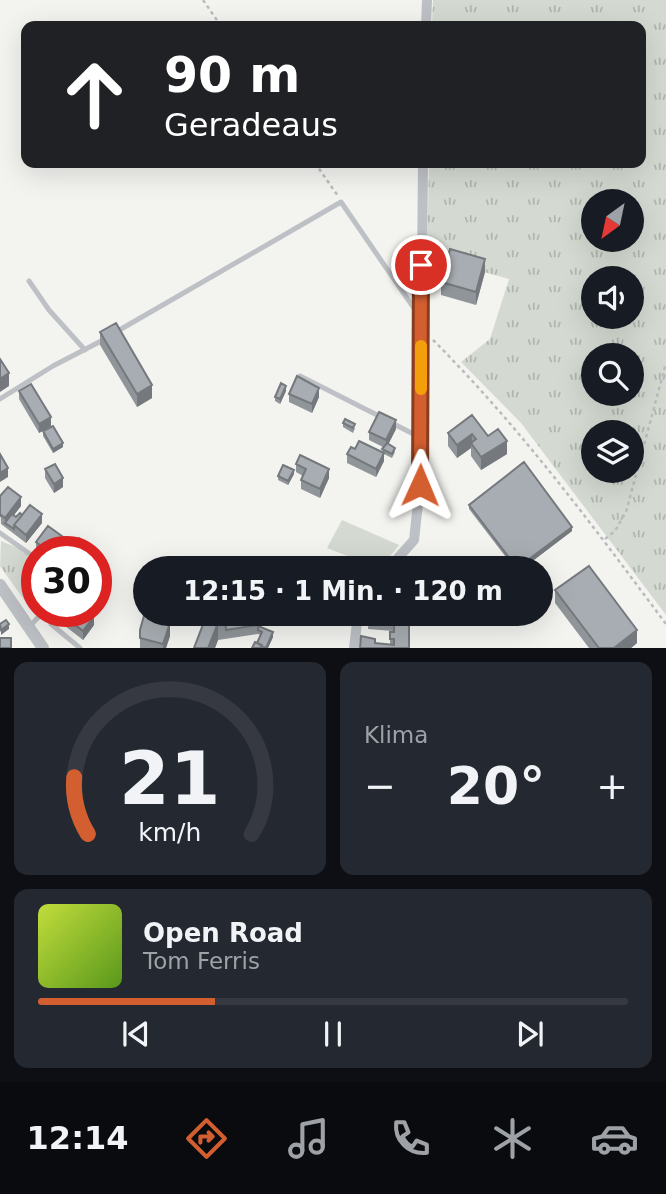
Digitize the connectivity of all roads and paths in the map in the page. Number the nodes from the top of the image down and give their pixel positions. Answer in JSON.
{"nodes":[{"id":1,"x":203,"y":0,"type":"edge"},
{"id":2,"x":427,"y":0,"type":"edge"},
{"id":3,"x":218,"y":21,"type":"edge"},
{"id":4,"x":426,"y":21,"type":"edge"},
{"id":5,"x":318,"y":168,"type":"edge"},
{"id":6,"x":423,"y":168,"type":"edge"},
{"id":7,"x":341,"y":202,"type":"junction"},
{"id":8,"x":29,"y":281,"type":"dead end"},
{"id":9,"x":420,"y":317,"type":"junction"},
{"id":10,"x":421,"y":328,"type":"junction"},
{"id":11,"x":85,"y":350,"type":"junction"},
{"id":12,"x":666,"y":363,"type":"edge"},
{"id":13,"x":299,"y":376,"type":"edge"},
{"id":14,"x":0,"y":399,"type":"edge"},
{"id":15,"x":421,"y":438,"type":"junction"},
{"id":16,"x":0,"y":533,"type":"edge"},
{"id":17,"x":603,"y":540,"type":"junction"},
{"id":18,"x":21,"y":548,"type":"edge"},
{"id":19,"x":400,"y":556,"type":"edge"},
{"id":20,"x":0,"y":585,"type":"edge"},
{"id":21,"x":21,"y":615,"type":"edge"},
{"id":22,"x":666,"y":624,"type":"edge"},
{"id":23,"x":357,"y":626,"type":"edge"},
{"id":24,"x":29,"y":627,"type":"edge"},
{"id":25,"x":55,"y":627,"type":"edge"},
{"id":26,"x":43,"y":648,"type":"edge"},
{"id":27,"x":80,"y":648,"type":"edge"},
{"id":28,"x":354,"y":648,"type":"edge"}],
"edges":[{"from":1,"to":3,"type":"path"},
{"from":2,"to":4,"type":"street"},
{"from":5,"to":7,"type":"path"},
{"from":6,"to":9,"type":"street"},
{"from":7,"to":9,"type":"lane"},
{"from":7,"to":11,"type":"lane"},
{"from":8,"to":11,"type":"lane"},
{"from":9,"to":10,"type":"street"},
{"from":10,"to":15,"type":"street"},
{"from":10,"to":17,"type":"path"},
{"from":11,"to":14,"type":"lane"},
{"from":12,"to":17,"type":"path"},
{"from":13,"to":15,"type":"lane"},
{"from":15,"to":19,"type":"street"},
{"from":16,"to":18,"type":"lane"},
{"from":17,"to":22,"type":"path"},
{"from":20,"to":21,"type":"street"},
{"from":23,"to":28,"type":"street"},
{"from":24,"to":26,"type":"street"},
{"from":25,"to":27,"type":"lane"}]}
